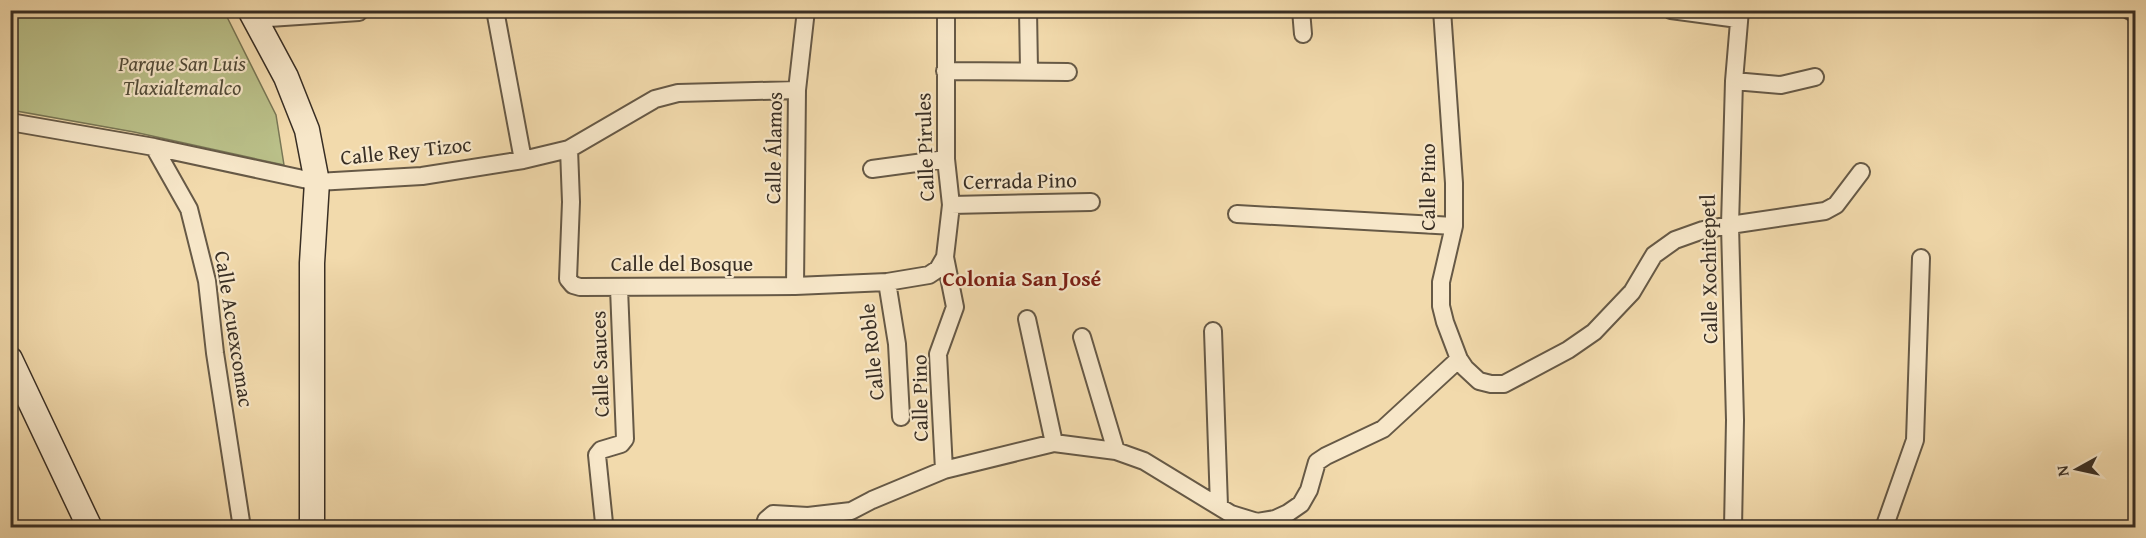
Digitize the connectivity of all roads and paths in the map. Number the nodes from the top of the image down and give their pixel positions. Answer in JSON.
{"nodes":[{"id":1,"x":495,"y":10,"type":"edge"},
{"id":2,"x":806,"y":10,"type":"edge"},
{"id":3,"x":946,"y":10,"type":"edge"},
{"id":4,"x":1028,"y":10,"type":"edge"},
{"id":5,"x":1301,"y":10,"type":"edge"},
{"id":6,"x":1442,"y":10,"type":"edge"},
{"id":7,"x":1671,"y":10,"type":"edge"},
{"id":8,"x":2129,"y":10,"type":"edge"},
{"id":9,"x":359,"y":12,"type":"dead end"},
{"id":10,"x":2136,"y":14,"type":"edge"},
{"id":11,"x":252,"y":15,"type":"edge"},
{"id":12,"x":1739,"y":15,"type":"edge"},
{"id":13,"x":1303,"y":34,"type":"dead end"},
{"id":14,"x":1029,"y":70,"type":"junction"},
{"id":15,"x":945,"y":71,"type":"junction"},
{"id":16,"x":1068,"y":72,"type":"dead end"},
{"id":17,"x":1815,"y":77,"type":"dead end"},
{"id":18,"x":1734,"y":81,"type":"junction"},
{"id":19,"x":796,"y":90,"type":"junction"},
{"id":20,"x":10,"y":122,"type":"edge"},
{"id":21,"x":154,"y":147,"type":"junction"},
{"id":22,"x":569,"y":149,"type":"junction"},
{"id":23,"x":946,"y":159,"type":"junction"},
{"id":24,"x":523,"y":160,"type":"junction"},
{"id":25,"x":872,"y":170,"type":"dead end"},
{"id":26,"x":1861,"y":172,"type":"dead end"},
{"id":27,"x":317,"y":182,"type":"junction"},
{"id":28,"x":1091,"y":202,"type":"dead end"},
{"id":29,"x":951,"y":205,"type":"junction"},
{"id":30,"x":1237,"y":214,"type":"dead end"},
{"id":31,"x":1730,"y":225,"type":"junction"},
{"id":32,"x":1454,"y":226,"type":"junction"},
{"id":33,"x":945,"y":257,"type":"junction"},
{"id":34,"x":1921,"y":258,"type":"dead end"},
{"id":35,"x":887,"y":282,"type":"junction"},
{"id":36,"x":795,"y":286,"type":"junction"},
{"id":37,"x":619,"y":288,"type":"junction"},
{"id":38,"x":1027,"y":319,"type":"dead end"},
{"id":39,"x":1213,"y":331,"type":"dead end"},
{"id":40,"x":1082,"y":337,"type":"dead end"},
{"id":41,"x":10,"y":359,"type":"edge"},
{"id":42,"x":1460,"y":359,"type":"junction"},
{"id":43,"x":901,"y":417,"type":"dead end"},
{"id":44,"x":1054,"y":442,"type":"junction"},
{"id":45,"x":1116,"y":451,"type":"junction"},
{"id":46,"x":944,"y":470,"type":"junction"},
{"id":47,"x":1219,"y":506,"type":"junction"},
{"id":48,"x":90,"y":528,"type":"edge"},
{"id":49,"x":242,"y":528,"type":"edge"},
{"id":50,"x":312,"y":528,"type":"edge"},
{"id":51,"x":602,"y":528,"type":"edge"},
{"id":52,"x":765,"y":528,"type":"edge"},
{"id":53,"x":1733,"y":528,"type":"edge"},
{"id":54,"x":1884,"y":528,"type":"edge"}],
"edges":[{"from":1,"to":24,"type":"street"},
{"from":2,"to":19,"type":"street","name":"Calle Álamos"},
{"from":3,"to":15,"type":"street","name":"Calle Pirules"},
{"from":4,"to":14,"type":"street"},
{"from":5,"to":13,"type":"street"},
{"from":6,"to":32,"type":"street","name":"Calle Pino"},
{"from":7,"to":12,"type":"street"},
{"from":8,"to":10,"type":"street"},
{"from":9,"to":11,"type":"street"},
{"from":11,"to":27,"type":"main road"},
{"from":12,"to":18,"type":"street","name":"Calle Xochitepetl"},
{"from":14,"to":15,"type":"street"},
{"from":14,"to":16,"type":"street"},
{"from":15,"to":23,"type":"street","name":"Calle Pirules"},
{"from":17,"to":18,"type":"street"},
{"from":18,"to":31,"type":"street","name":"Calle Xochitepetl"},
{"from":19,"to":22,"type":"street","name":"Calle Rey Tizoc"},
{"from":19,"to":36,"type":"street","name":"Calle Álamos"},
{"from":20,"to":21,"type":"street","name":"Calle Rey Tizoc"},
{"from":21,"to":27,"type":"street","name":"Calle Rey Tizoc"},
{"from":21,"to":49,"type":"street","name":"Calle Acuexcomac"},
{"from":22,"to":24,"type":"street","name":"Calle Rey Tizoc"},
{"from":22,"to":37,"type":"street","name":"Calle del Bosque"},
{"from":23,"to":25,"type":"street"},
{"from":23,"to":29,"type":"street","name":"Calle Pirules"},
{"from":24,"to":27,"type":"street","name":"Calle Rey Tizoc"},
{"from":26,"to":31,"type":"street","name":"Calle Pino"},
{"from":27,"to":50,"type":"main road"},
{"from":28,"to":29,"type":"street","name":"Cerrada Pino"},
{"from":29,"to":33,"type":"street","name":"Calle Pirules"},
{"from":30,"to":32,"type":"street"},
{"from":31,"to":42,"type":"street","name":"Calle Pino"},
{"from":31,"to":53,"type":"street","name":"Calle Xochitepetl"},
{"from":32,"to":42,"type":"street","name":"Calle Pino"},
{"from":33,"to":35,"type":"street","name":"Calle del Bosque"},
{"from":33,"to":46,"type":"street","name":"Calle Pino"},
{"from":34,"to":54,"type":"street"},
{"from":35,"to":36,"type":"street","name":"Calle del Bosque"},
{"from":35,"to":43,"type":"street","name":"Calle Roble"},
{"from":36,"to":37,"type":"street","name":"Calle del Bosque"},
{"from":37,"to":51,"type":"street","name":"Calle Sauces"},
{"from":38,"to":44,"type":"street"},
{"from":39,"to":47,"type":"street"},
{"from":40,"to":45,"type":"street"},
{"from":41,"to":48,"type":"main road"},
{"from":42,"to":47,"type":"street"},
{"from":44,"to":45,"type":"street"},
{"from":44,"to":46,"type":"street"},
{"from":45,"to":47,"type":"street"},
{"from":46,"to":52,"type":"street"}]}
